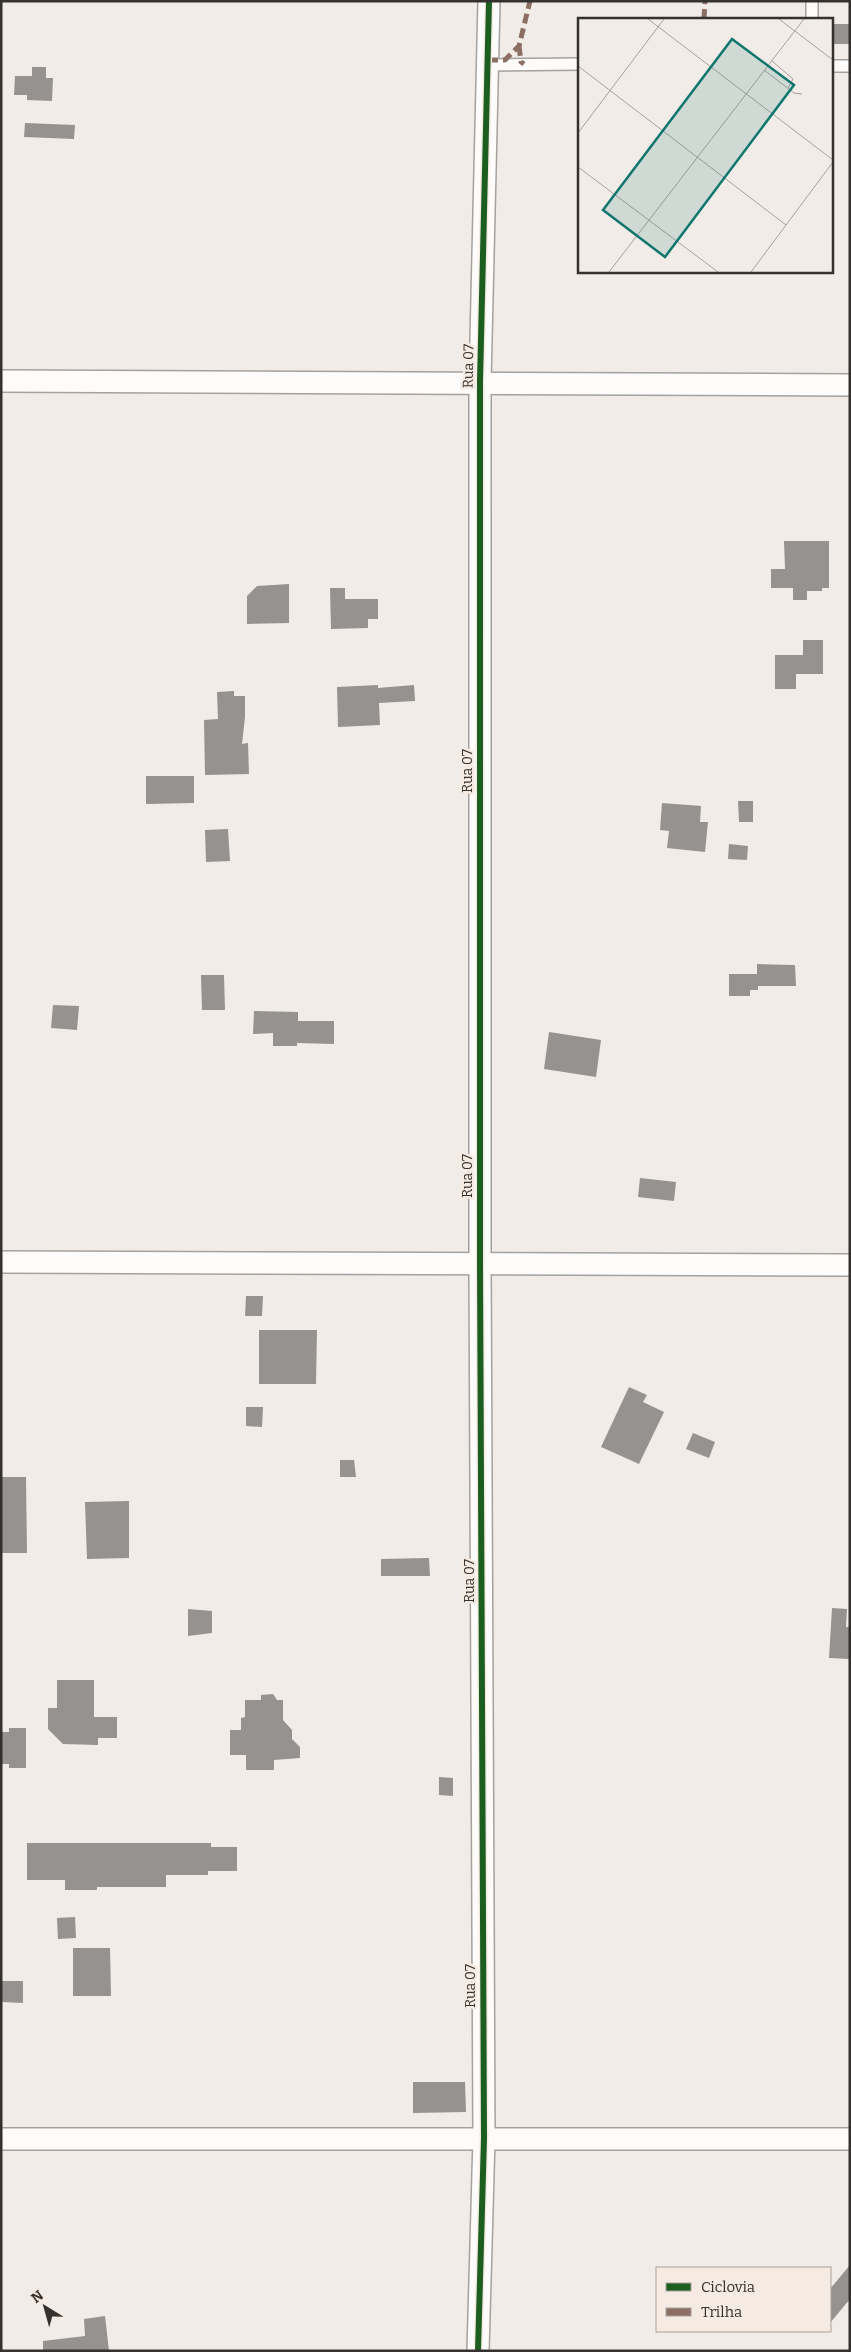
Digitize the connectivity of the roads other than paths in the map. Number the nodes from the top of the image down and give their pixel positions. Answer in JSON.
{"nodes":[{"id":1,"x":489,"y":1,"type":"edge"},
{"id":2,"x":812,"y":1,"type":"edge"},
{"id":3,"x":812,"y":18,"type":"edge"},
{"id":4,"x":578,"y":64,"type":"edge"},
{"id":5,"x":488,"y":65,"type":"junction"},
{"id":6,"x":834,"y":66,"type":"edge"},
{"id":7,"x":850,"y":66,"type":"edge"},
{"id":8,"x":1,"y":381,"type":"edge"},
{"id":9,"x":480,"y":382,"type":"junction"},
{"id":10,"x":850,"y":385,"type":"edge"},
{"id":11,"x":1,"y":1262,"type":"edge"},
{"id":12,"x":480,"y":1264,"type":"junction"},
{"id":13,"x":850,"y":1265,"type":"edge"},
{"id":14,"x":484,"y":2138,"type":"junction"},
{"id":15,"x":1,"y":2139,"type":"edge"},
{"id":16,"x":850,"y":2139,"type":"edge"},
{"id":17,"x":478,"y":2351,"type":"edge"}],
"edges":[{"from":1,"to":5,"type":"street","name":"Rua 07"},
{"from":2,"to":3,"type":"lane"},
{"from":4,"to":5,"type":"lane"},
{"from":5,"to":9,"type":"street","name":"Rua 07"},
{"from":6,"to":7,"type":"lane"},
{"from":8,"to":9,"type":"street"},
{"from":9,"to":10,"type":"street"},
{"from":9,"to":12,"type":"street","name":"Rua 07"},
{"from":11,"to":12,"type":"street"},
{"from":12,"to":13,"type":"street"},
{"from":12,"to":14,"type":"street","name":"Rua 07"},
{"from":14,"to":15,"type":"street"},
{"from":14,"to":16,"type":"street"},
{"from":14,"to":17,"type":"street","name":"Rua 07"}]}
